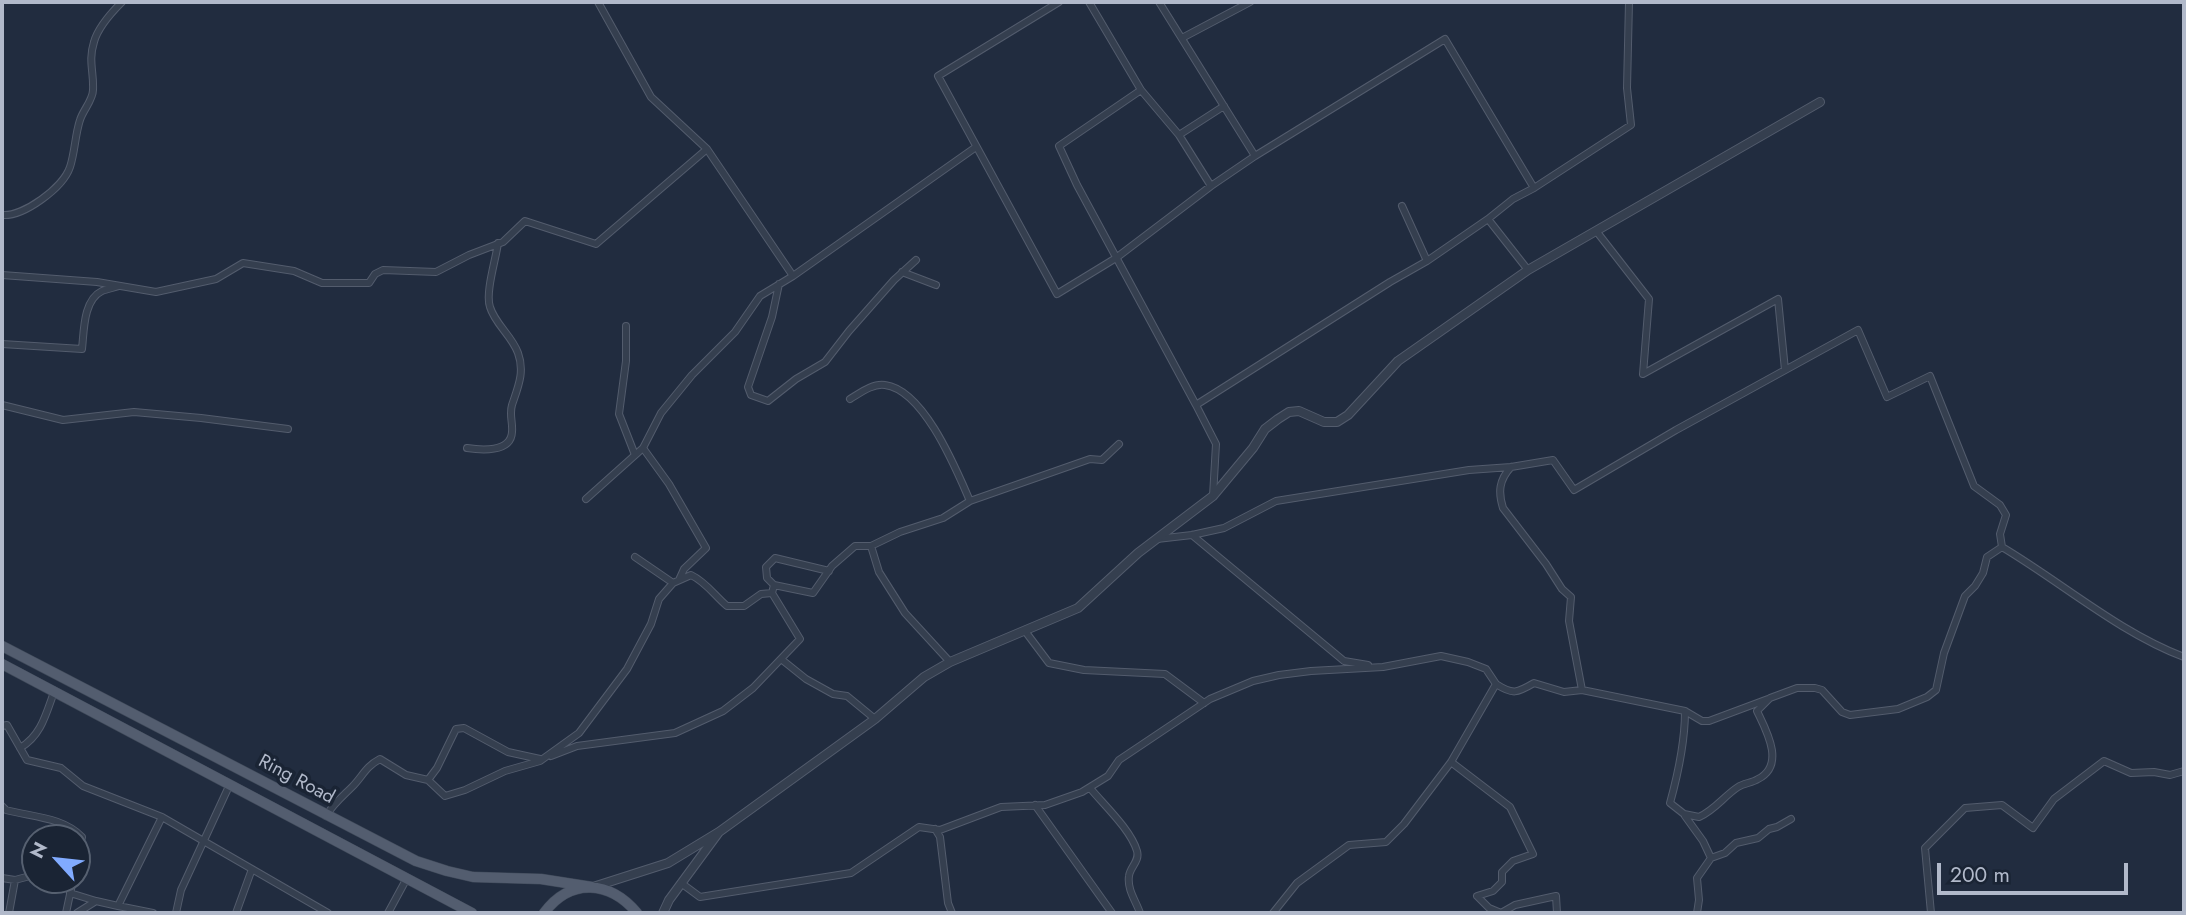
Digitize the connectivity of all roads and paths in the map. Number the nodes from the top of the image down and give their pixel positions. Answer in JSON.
{"nodes":[{"id":1,"x":122,"y":2,"type":"edge"},
{"id":2,"x":598,"y":2,"type":"edge"},
{"id":3,"x":1059,"y":2,"type":"edge"},
{"id":4,"x":1089,"y":2,"type":"edge"},
{"id":5,"x":1159,"y":2,"type":"edge"},
{"id":6,"x":1250,"y":2,"type":"edge"},
{"id":7,"x":1629,"y":2,"type":"edge"},
{"id":8,"x":1182,"y":38,"type":"junction"},
{"id":9,"x":1140,"y":90,"type":"junction"},
{"id":10,"x":1820,"y":102,"type":"dead end"},
{"id":11,"x":1224,"y":106,"type":"junction"},
{"id":12,"x":1179,"y":135,"type":"junction"},
{"id":13,"x":976,"y":147,"type":"junction"},
{"id":14,"x":707,"y":149,"type":"junction"},
{"id":15,"x":1255,"y":156,"type":"junction"},
{"id":16,"x":1211,"y":186,"type":"junction"},
{"id":17,"x":1534,"y":188,"type":"junction"},
{"id":18,"x":1402,"y":206,"type":"dead end"},
{"id":19,"x":2,"y":215,"type":"edge"},
{"id":20,"x":1488,"y":219,"type":"junction"},
{"id":21,"x":1597,"y":232,"type":"junction"},
{"id":22,"x":498,"y":243,"type":"junction"},
{"id":23,"x":1116,"y":258,"type":"junction"},
{"id":24,"x":916,"y":260,"type":"dead end"},
{"id":25,"x":1427,"y":261,"type":"junction"},
{"id":26,"x":1528,"y":270,"type":"junction"},
{"id":27,"x":902,"y":272,"type":"junction"},
{"id":28,"x":4,"y":275,"type":"edge"},
{"id":29,"x":793,"y":276,"type":"junction"},
{"id":30,"x":2,"y":283,"type":"edge"},
{"id":31,"x":779,"y":284,"type":"junction"},
{"id":32,"x":936,"y":285,"type":"dead end"},
{"id":33,"x":121,"y":286,"type":"junction"},
{"id":34,"x":626,"y":326,"type":"dead end"},
{"id":35,"x":2,"y":344,"type":"edge"},
{"id":36,"x":1785,"y":370,"type":"junction"},
{"id":37,"x":850,"y":399,"type":"dead end"},
{"id":38,"x":1196,"y":405,"type":"junction"},
{"id":39,"x":3,"y":407,"type":"edge"},
{"id":40,"x":288,"y":429,"type":"dead end"},
{"id":41,"x":1119,"y":444,"type":"dead end"},
{"id":42,"x":467,"y":448,"type":"dead end"},
{"id":43,"x":643,"y":448,"type":"junction"},
{"id":44,"x":635,"y":455,"type":"junction"},
{"id":45,"x":1511,"y":467,"type":"junction"},
{"id":46,"x":1213,"y":496,"type":"junction"},
{"id":47,"x":586,"y":499,"type":"dead end"},
{"id":48,"x":970,"y":501,"type":"junction"},
{"id":49,"x":1192,"y":535,"type":"junction"},
{"id":50,"x":1157,"y":539,"type":"junction"},
{"id":51,"x":871,"y":546,"type":"junction"},
{"id":52,"x":2002,"y":547,"type":"junction"},
{"id":53,"x":635,"y":557,"type":"dead end"},
{"id":54,"x":829,"y":571,"type":"junction"},
{"id":55,"x":676,"y":581,"type":"junction"},
{"id":56,"x":773,"y":589,"type":"junction"},
{"id":57,"x":1026,"y":631,"type":"junction"},
{"id":58,"x":2,"y":646,"type":"edge"},
{"id":59,"x":2184,"y":657,"type":"edge"},
{"id":60,"x":781,"y":659,"type":"junction"},
{"id":61,"x":950,"y":662,"type":"junction"},
{"id":62,"x":2,"y":664,"type":"edge"},
{"id":63,"x":1383,"y":667,"type":"junction"},
{"id":64,"x":1496,"y":684,"type":"junction"},
{"id":65,"x":1582,"y":690,"type":"junction"},
{"id":66,"x":54,"y":692,"type":"junction"},
{"id":67,"x":1770,"y":698,"type":"junction"},
{"id":68,"x":1204,"y":703,"type":"junction"},
{"id":69,"x":1685,"y":711,"type":"junction"},
{"id":70,"x":875,"y":719,"type":"junction"},
{"id":71,"x":2,"y":726,"type":"edge"},
{"id":72,"x":20,"y":748,"type":"junction"},
{"id":73,"x":540,"y":760,"type":"junction"},
{"id":74,"x":1451,"y":762,"type":"junction"},
{"id":75,"x":2184,"y":771,"type":"edge"},
{"id":76,"x":428,"y":780,"type":"junction"},
{"id":77,"x":230,"y":784,"type":"junction"},
{"id":78,"x":1090,"y":788,"type":"junction"},
{"id":79,"x":1035,"y":805,"type":"junction"},
{"id":80,"x":2,"y":806,"type":"edge"},
{"id":81,"x":1684,"y":814,"type":"junction"},
{"id":82,"x":326,"y":816,"type":"junction"},
{"id":83,"x":162,"y":817,"type":"junction"},
{"id":84,"x":1791,"y":819,"type":"dead end"},
{"id":85,"x":62,"y":824,"type":"edge"},
{"id":86,"x":935,"y":829,"type":"junction"},
{"id":87,"x":719,"y":832,"type":"junction"},
{"id":88,"x":204,"y":842,"type":"junction"},
{"id":89,"x":1711,"y":858,"type":"junction"},
{"id":90,"x":252,"y":869,"type":"junction"},
{"id":91,"x":2,"y":877,"type":"edge"},
{"id":92,"x":21,"y":878,"type":"edge"},
{"id":93,"x":407,"y":878,"type":"junction"},
{"id":94,"x":15,"y":880,"type":"junction"},
{"id":95,"x":681,"y":883,"type":"junction"},
{"id":96,"x":592,"y":887,"type":"junction"},
{"id":97,"x":70,"y":894,"type":"edge"},
{"id":98,"x":73,"y":894,"type":"edge"},
{"id":99,"x":96,"y":901,"type":"junction"},
{"id":100,"x":118,"y":906,"type":"junction"},
{"id":101,"x":9,"y":913,"type":"edge"},
{"id":102,"x":66,"y":913,"type":"edge"},
{"id":103,"x":76,"y":913,"type":"edge"},
{"id":104,"x":153,"y":913,"type":"edge"},
{"id":105,"x":176,"y":913,"type":"edge"},
{"id":106,"x":236,"y":913,"type":"edge"},
{"id":107,"x":328,"y":913,"type":"edge"},
{"id":108,"x":388,"y":913,"type":"edge"},
{"id":109,"x":472,"y":913,"type":"edge"},
{"id":110,"x":544,"y":913,"type":"edge"},
{"id":111,"x":637,"y":913,"type":"edge"},
{"id":112,"x":663,"y":913,"type":"edge"},
{"id":113,"x":952,"y":913,"type":"edge"},
{"id":114,"x":1112,"y":913,"type":"edge"},
{"id":115,"x":1140,"y":913,"type":"edge"},
{"id":116,"x":1273,"y":913,"type":"edge"},
{"id":117,"x":1501,"y":913,"type":"edge"},
{"id":118,"x":1557,"y":913,"type":"edge"},
{"id":119,"x":1697,"y":913,"type":"edge"},
{"id":120,"x":1931,"y":913,"type":"edge"}],
"edges":[{"from":1,"to":19,"type":"street"},
{"from":2,"to":14,"type":"street"},
{"from":3,"to":13,"type":"street"},
{"from":4,"to":9,"type":"street"},
{"from":5,"to":8,"type":"street"},
{"from":6,"to":8,"type":"street"},
{"from":7,"to":17,"type":"street"},
{"from":8,"to":11,"type":"street"},
{"from":9,"to":12,"type":"street"},
{"from":9,"to":23,"type":"street"},
{"from":10,"to":21,"type":"street"},
{"from":11,"to":12,"type":"street"},
{"from":11,"to":15,"type":"street"},
{"from":12,"to":16,"type":"street"},
{"from":13,"to":23,"type":"street"},
{"from":13,"to":29,"type":"street"},
{"from":14,"to":22,"type":"street"},
{"from":14,"to":29,"type":"street"},
{"from":15,"to":16,"type":"street"},
{"from":15,"to":17,"type":"street"},
{"from":16,"to":23,"type":"street"},
{"from":17,"to":20,"type":"street"},
{"from":18,"to":25,"type":"street"},
{"from":20,"to":25,"type":"street"},
{"from":20,"to":26,"type":"street"},
{"from":21,"to":26,"type":"street"},
{"from":21,"to":36,"type":"street"},
{"from":22,"to":33,"type":"street"},
{"from":22,"to":42,"type":"street"},
{"from":23,"to":38,"type":"street"},
{"from":24,"to":27,"type":"street"},
{"from":25,"to":38,"type":"street"},
{"from":26,"to":46,"type":"street"},
{"from":27,"to":31,"type":"street"},
{"from":27,"to":32,"type":"street"},
{"from":28,"to":30,"type":"street"},
{"from":28,"to":33,"type":"street"},
{"from":29,"to":31,"type":"street"},
{"from":31,"to":43,"type":"street"},
{"from":33,"to":35,"type":"street"},
{"from":34,"to":44,"type":"street"},
{"from":36,"to":45,"type":"street"},
{"from":36,"to":52,"type":"street"},
{"from":37,"to":48,"type":"street"},
{"from":38,"to":46,"type":"street"},
{"from":39,"to":40,"type":"street"},
{"from":41,"to":48,"type":"street"},
{"from":43,"to":44,"type":"street"},
{"from":43,"to":55,"type":"street"},
{"from":44,"to":47,"type":"street"},
{"from":45,"to":49,"type":"street"},
{"from":45,"to":65,"type":"street"},
{"from":46,"to":50,"type":"street"},
{"from":48,"to":51,"type":"street"},
{"from":49,"to":50,"type":"street"},
{"from":49,"to":63,"type":"street"},
{"from":50,"to":57,"type":"street"},
{"from":51,"to":54,"type":"street"},
{"from":51,"to":61,"type":"street"},
{"from":52,"to":59,"type":"street"},
{"from":52,"to":67,"type":"street"},
{"from":53,"to":55,"type":"street"},
{"from":54,"to":56,"type":"street"},
{"from":54,"to":56,"type":"street"},
{"from":55,"to":56,"type":"street"},
{"from":55,"to":73,"type":"street"},
{"from":56,"to":60,"type":"street"},
{"from":57,"to":61,"type":"street"},
{"from":57,"to":68,"type":"street"},
{"from":58,"to":82,"type":"main road","name":"Ring Road"},
{"from":60,"to":70,"type":"street"},
{"from":60,"to":73,"type":"street"},
{"from":61,"to":70,"type":"street"},
{"from":62,"to":66,"type":"main road","name":"Ring Road"},
{"from":63,"to":64,"type":"street"},
{"from":63,"to":68,"type":"street"},
{"from":64,"to":65,"type":"street"},
{"from":64,"to":74,"type":"street"},
{"from":65,"to":69,"type":"street"},
{"from":66,"to":72,"type":"street"},
{"from":66,"to":77,"type":"main road","name":"Ring Road"},
{"from":67,"to":69,"type":"street"},
{"from":67,"to":81,"type":"street"},
{"from":68,"to":78,"type":"street"},
{"from":69,"to":81,"type":"street"},
{"from":70,"to":87,"type":"street"},
{"from":71,"to":72,"type":"street"},
{"from":72,"to":83,"type":"street"},
{"from":73,"to":76,"type":"street"},
{"from":73,"to":76,"type":"street"},
{"from":74,"to":116,"type":"street"},
{"from":74,"to":117,"type":"street"},
{"from":75,"to":120,"type":"street"},
{"from":76,"to":82,"type":"street"},
{"from":77,"to":88,"type":"street"},
{"from":77,"to":93,"type":"main road","name":"Ring Road"},
{"from":78,"to":79,"type":"street"},
{"from":78,"to":115,"type":"street"},
{"from":79,"to":86,"type":"street"},
{"from":79,"to":114,"type":"street"},
{"from":80,"to":85,"type":"street"},
{"from":81,"to":89,"type":"street"},
{"from":82,"to":96,"type":"main road","name":"Ring Road"},
{"from":83,"to":88,"type":"street"},
{"from":83,"to":100,"type":"street"},
{"from":84,"to":89,"type":"street"},
{"from":86,"to":95,"type":"street"},
{"from":86,"to":113,"type":"street"},
{"from":87,"to":95,"type":"street"},
{"from":87,"to":96,"type":"street"},
{"from":88,"to":90,"type":"street"},
{"from":88,"to":105,"type":"street"},
{"from":89,"to":119,"type":"street"},
{"from":90,"to":106,"type":"street"},
{"from":90,"to":107,"type":"street"},
{"from":91,"to":94,"type":"street"},
{"from":92,"to":94,"type":"street"},
{"from":93,"to":108,"type":"street"},
{"from":93,"to":109,"type":"main road","name":"Ring Road"},
{"from":94,"to":101,"type":"street"},
{"from":95,"to":112,"type":"street"},
{"from":96,"to":110,"type":"main road"},
{"from":96,"to":111,"type":"main road","name":"Ring Road"},
{"from":97,"to":102,"type":"street"},
{"from":98,"to":99,"type":"street"},
{"from":99,"to":100,"type":"street"},
{"from":99,"to":103,"type":"street"},
{"from":100,"to":104,"type":"street"},
{"from":117,"to":118,"type":"street"}]}
